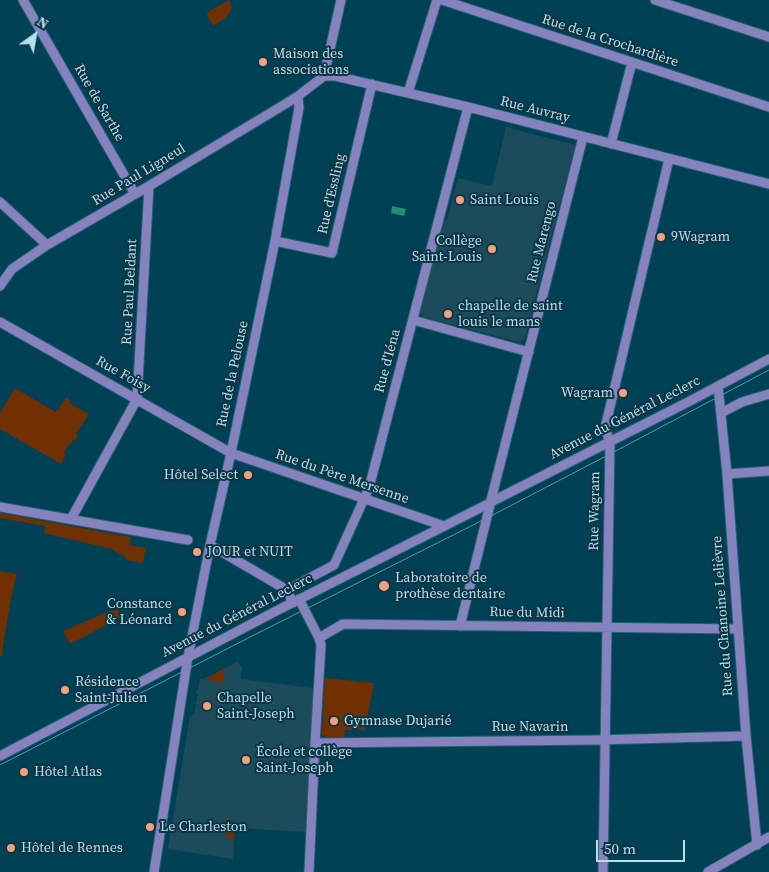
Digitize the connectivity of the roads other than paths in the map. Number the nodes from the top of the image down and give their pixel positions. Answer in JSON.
{"nodes":[{"id":1,"x":24,"y":0,"type":"edge"},
{"id":2,"x":340,"y":0,"type":"edge"},
{"id":3,"x":437,"y":0,"type":"edge"},
{"id":4,"x":442,"y":0,"type":"edge"},
{"id":5,"x":655,"y":0,"type":"edge"},
{"id":6,"x":769,"y":37,"type":"edge"},
{"id":7,"x":632,"y":62,"type":"junction"},
{"id":8,"x":324,"y":76,"type":"junction"},
{"id":9,"x":372,"y":84,"type":"junction"},
{"id":10,"x":408,"y":93,"type":"junction"},
{"id":11,"x":298,"y":96,"type":"junction"},
{"id":12,"x":468,"y":107,"type":"junction"},
{"id":13,"x":769,"y":107,"type":"edge"},
{"id":14,"x":583,"y":137,"type":"junction"},
{"id":15,"x":611,"y":144,"type":"junction"},
{"id":16,"x":669,"y":159,"type":"junction"},
{"id":17,"x":769,"y":184,"type":"edge"},
{"id":18,"x":149,"y":186,"type":"junction"},
{"id":19,"x":135,"y":194,"type":"junction"},
{"id":20,"x":0,"y":202,"type":"edge"},
{"id":21,"x":275,"y":241,"type":"junction"},
{"id":22,"x":47,"y":245,"type":"junction"},
{"id":23,"x":0,"y":286,"type":"edge"},
{"id":24,"x":412,"y":320,"type":"junction"},
{"id":25,"x":0,"y":322,"type":"edge"},
{"id":26,"x":528,"y":352,"type":"junction"},
{"id":27,"x":769,"y":359,"type":"edge"},
{"id":28,"x":718,"y":386,"type":"junction"},
{"id":29,"x":769,"y":394,"type":"edge"},
{"id":30,"x":137,"y":399,"type":"junction"},
{"id":31,"x":720,"y":413,"type":"junction"},
{"id":32,"x":610,"y":442,"type":"junction"},
{"id":33,"x":231,"y":453,"type":"junction"},
{"id":34,"x":769,"y":471,"type":"edge"},
{"id":35,"x":727,"y":474,"type":"junction"},
{"id":36,"x":365,"y":499,"type":"junction"},
{"id":37,"x":490,"y":502,"type":"junction"},
{"id":38,"x":0,"y":507,"type":"edge"},
{"id":39,"x":71,"y":519,"type":"junction"},
{"id":40,"x":444,"y":526,"type":"junction"},
{"id":41,"x":188,"y":540,"type":"dead end"},
{"id":42,"x":210,"y":545,"type":"junction"},
{"id":43,"x":287,"y":590,"type":"junction"},
{"id":44,"x":296,"y":601,"type":"junction"},
{"id":45,"x":460,"y":626,"type":"junction"},
{"id":46,"x":607,"y":628,"type":"junction"},
{"id":47,"x":738,"y":629,"type":"junction"},
{"id":48,"x":319,"y":638,"type":"junction"},
{"id":49,"x":188,"y":657,"type":"junction"},
{"id":50,"x":746,"y":736,"type":"junction"},
{"id":51,"x":605,"y":740,"type":"junction"},
{"id":52,"x":315,"y":743,"type":"junction"},
{"id":53,"x":0,"y":756,"type":"edge"},
{"id":54,"x":769,"y":838,"type":"edge"},
{"id":55,"x":757,"y":845,"type":"junction"},
{"id":56,"x":154,"y":872,"type":"edge"},
{"id":57,"x":309,"y":872,"type":"edge"},
{"id":58,"x":603,"y":872,"type":"edge"},
{"id":59,"x":708,"y":872,"type":"edge"}],
"edges":[{"from":1,"to":19,"type":"street","name":"Rue de Sarthe"},
{"from":2,"to":8,"type":"street"},
{"from":3,"to":10,"type":"street"},
{"from":4,"to":7,"type":"street","name":"Rue de la Crochardière"},
{"from":5,"to":6,"type":"street"},
{"from":7,"to":13,"type":"street","name":"Rue de la Crochardière"},
{"from":7,"to":15,"type":"street"},
{"from":8,"to":9,"type":"street","name":"Rue Auvray"},
{"from":8,"to":11,"type":"street"},
{"from":9,"to":10,"type":"street","name":"Rue Auvray"},
{"from":9,"to":21,"type":"street","name":"Rue d'Essling"},
{"from":10,"to":12,"type":"street","name":"Rue Auvray"},
{"from":11,"to":18,"type":"street","name":"Rue Paul Ligneul"},
{"from":11,"to":21,"type":"street","name":"Rue de la Pelouse"},
{"from":12,"to":14,"type":"street","name":"Rue Auvray"},
{"from":12,"to":24,"type":"street","name":"Rue d'Iéna"},
{"from":14,"to":15,"type":"street","name":"Rue Auvray"},
{"from":14,"to":26,"type":"street","name":"Rue Marengo"},
{"from":15,"to":16,"type":"street","name":"Rue Auvray"},
{"from":16,"to":17,"type":"street","name":"Rue Auvray"},
{"from":16,"to":32,"type":"street","name":"Rue Wagram"},
{"from":18,"to":19,"type":"street","name":"Rue Paul Ligneul"},
{"from":18,"to":30,"type":"street","name":"Rue Paul Beldant"},
{"from":19,"to":22,"type":"street","name":"Rue Paul Ligneul"},
{"from":20,"to":22,"type":"street"},
{"from":21,"to":33,"type":"street","name":"Rue de la Pelouse"},
{"from":22,"to":23,"type":"street","name":"Rue Paul Ligneul"},
{"from":24,"to":26,"type":"street"},
{"from":24,"to":36,"type":"street","name":"Rue d'Iéna"},
{"from":25,"to":30,"type":"street","name":"Rue Foisy"},
{"from":26,"to":37,"type":"street","name":"Rue Marengo"},
{"from":27,"to":28,"type":"street","name":"Avenue du Général Leclerc"},
{"from":28,"to":31,"type":"street","name":"Rue du Chanoine Lelièvre"},
{"from":28,"to":32,"type":"street","name":"Avenue du Général Leclerc"},
{"from":29,"to":31,"type":"street"},
{"from":30,"to":33,"type":"street","name":"Rue Foisy"},
{"from":30,"to":39,"type":"street"},
{"from":31,"to":35,"type":"street","name":"Rue du Chanoine Lelièvre"},
{"from":32,"to":37,"type":"street","name":"Avenue du Général Leclerc"},
{"from":32,"to":46,"type":"street","name":"Rue Wagram"},
{"from":33,"to":36,"type":"street","name":"Rue du Père Mersenne"},
{"from":33,"to":42,"type":"street","name":"Rue de la Pelouse"},
{"from":34,"to":35,"type":"street"},
{"from":35,"to":47,"type":"street","name":"Rue du Chanoine Lelièvre"},
{"from":36,"to":40,"type":"street","name":"Rue du Père Mersenne"},
{"from":36,"to":43,"type":"street","name":"Rue d'Iéna"},
{"from":37,"to":40,"type":"street","name":"Avenue du Général Leclerc"},
{"from":37,"to":45,"type":"street","name":"Rue Marengo"},
{"from":38,"to":39,"type":"street"},
{"from":39,"to":41,"type":"street"},
{"from":40,"to":44,"type":"street","name":"Avenue du Général Leclerc"},
{"from":42,"to":43,"type":"street"},
{"from":42,"to":49,"type":"street","name":"Rue de la Pelouse"},
{"from":43,"to":44,"type":"street"},
{"from":44,"to":48,"type":"street"},
{"from":44,"to":49,"type":"street","name":"Avenue du Général Leclerc"},
{"from":45,"to":46,"type":"street","name":"Rue du Midi"},
{"from":45,"to":48,"type":"street","name":"Rue du Midi"},
{"from":46,"to":47,"type":"street","name":"Rue du Midi"},
{"from":46,"to":51,"type":"street","name":"Rue Wagram"},
{"from":47,"to":50,"type":"street","name":"Rue du Chanoine Lelièvre"},
{"from":48,"to":52,"type":"street"},
{"from":49,"to":53,"type":"street","name":"Avenue du Général Leclerc"},
{"from":49,"to":56,"type":"street","name":"Rue de la Pelouse"},
{"from":50,"to":51,"type":"street","name":"Rue Navarin"},
{"from":50,"to":55,"type":"street","name":"Rue du Chanoine Lelièvre"},
{"from":51,"to":52,"type":"street","name":"Rue Navarin"},
{"from":51,"to":58,"type":"street","name":"Rue Wagram"},
{"from":52,"to":57,"type":"street"},
{"from":54,"to":55,"type":"street"},
{"from":55,"to":59,"type":"street"}]}
